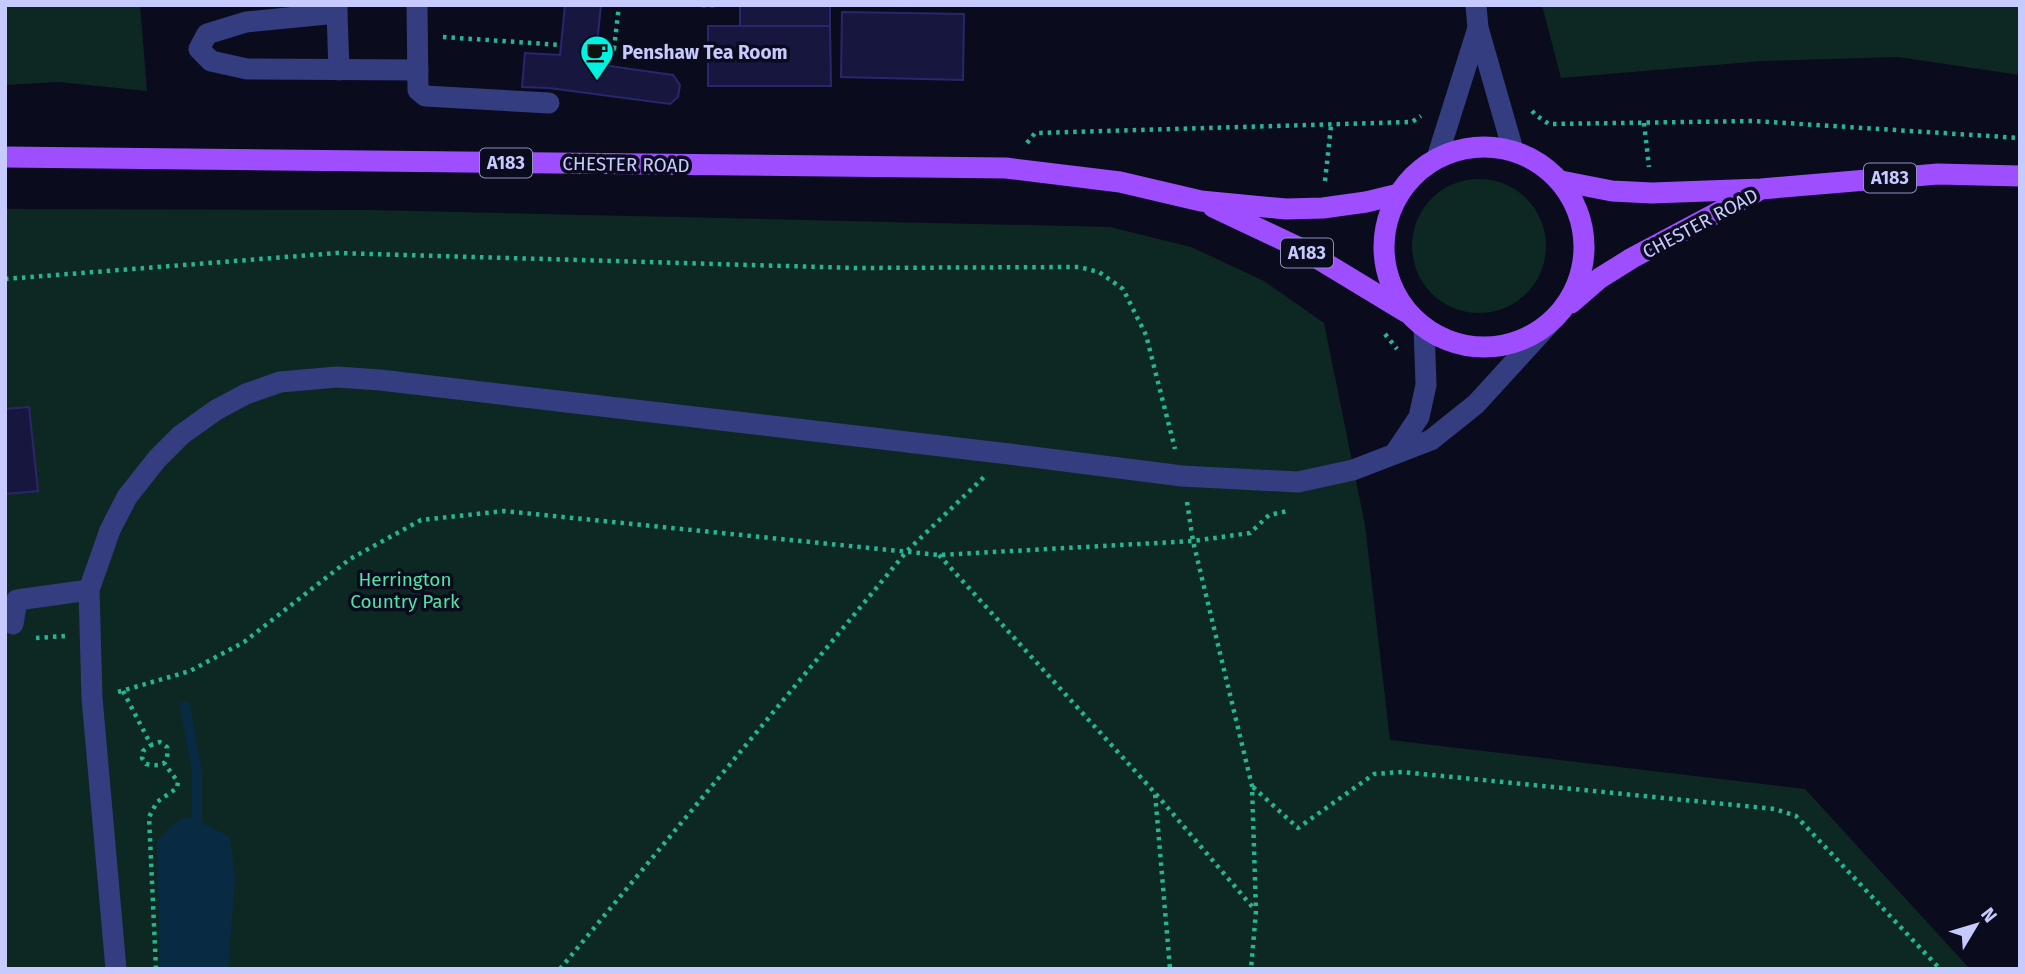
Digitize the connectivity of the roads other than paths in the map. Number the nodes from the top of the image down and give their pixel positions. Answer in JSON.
{"nodes":[{"id":1,"x":416,"y":5,"type":"edge"},
{"id":2,"x":1476,"y":5,"type":"edge"},
{"id":3,"x":337,"y":9,"type":"edge"},
{"id":4,"x":1478,"y":28,"type":"junction"},
{"id":5,"x":339,"y":70,"type":"junction"},
{"id":6,"x":418,"y":70,"type":"junction"},
{"id":7,"x":549,"y":103,"type":"dead end"},
{"id":8,"x":1513,"y":150,"type":"junction"},
{"id":9,"x":5,"y":157,"type":"edge"},
{"id":10,"x":1437,"y":158,"type":"junction"},
{"id":11,"x":2020,"y":176,"type":"edge"},
{"id":12,"x":1561,"y":181,"type":"junction"},
{"id":13,"x":1761,"y":189,"type":"junction"},
{"id":14,"x":1399,"y":194,"type":"junction"},
{"id":15,"x":1201,"y":201,"type":"junction"},
{"id":16,"x":1557,"y":316,"type":"junction"},
{"id":17,"x":1416,"y":320,"type":"junction"},
{"id":18,"x":1395,"y":453,"type":"junction"},
{"id":19,"x":89,"y":590,"type":"junction"},
{"id":20,"x":20,"y":631,"type":"road end"},
{"id":21,"x":116,"y":969,"type":"edge"}],
"edges":[{"from":1,"to":6,"type":"street"},
{"from":2,"to":4,"type":"street"},
{"from":3,"to":5,"type":"street"},
{"from":3,"to":5,"type":"street"},
{"from":4,"to":8,"type":"street"},
{"from":4,"to":10,"type":"street"},
{"from":5,"to":6,"type":"street"},
{"from":6,"to":7,"type":"street"},
{"from":8,"to":10,"type":"main road"},
{"from":8,"to":12,"type":"main road"},
{"from":9,"to":15,"type":"main road","name":"CHESTER ROAD","number":"A183"},
{"from":10,"to":14,"type":"main road"},
{"from":11,"to":13,"type":"main road","name":"CHESTER ROAD","number":"A183"},
{"from":12,"to":13,"type":"main road","number":"A183"},
{"from":12,"to":16,"type":"main road"},
{"from":13,"to":16,"type":"main road","name":"CHESTER ROAD","number":"A183"},
{"from":14,"to":15,"type":"main road","name":"CHESTER ROAD","number":"A183"},
{"from":14,"to":17,"type":"main road"},
{"from":15,"to":17,"type":"main road","name":"CHESTER ROAD","number":"A183"},
{"from":16,"to":17,"type":"main road"},
{"from":16,"to":18,"type":"street"},
{"from":17,"to":18,"type":"street"},
{"from":18,"to":19,"type":"street"},
{"from":19,"to":20,"type":"street"},
{"from":19,"to":21,"type":"street"}]}
